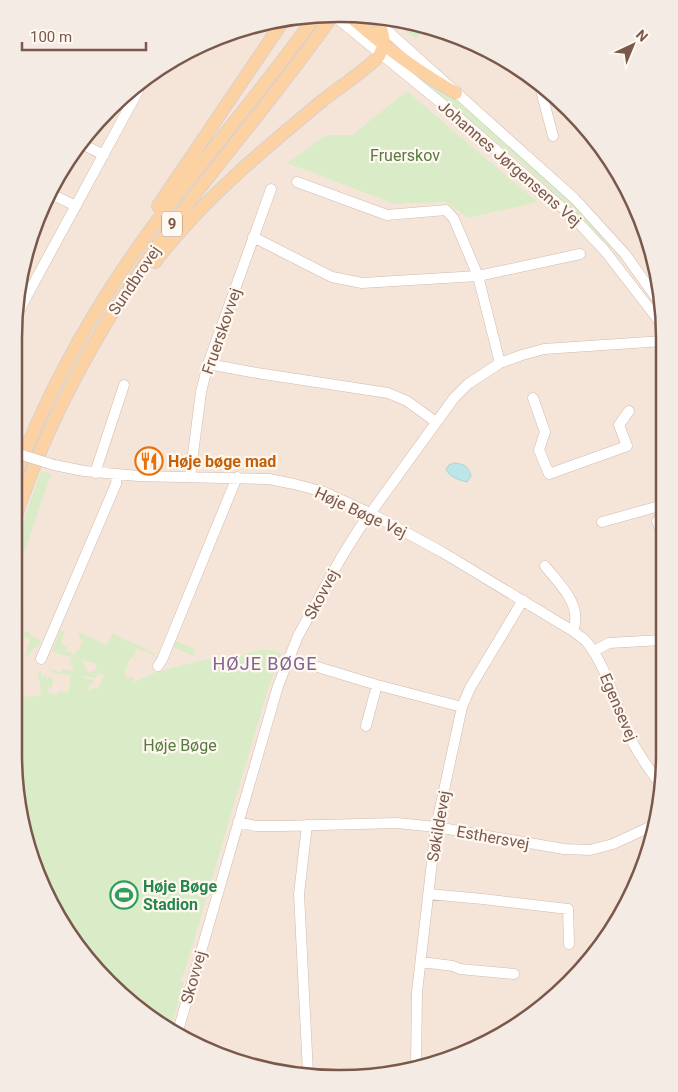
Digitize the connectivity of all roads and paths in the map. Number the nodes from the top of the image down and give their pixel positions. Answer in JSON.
{"nodes":[{"id":1,"x":330,"y":22,"type":"edge"},
{"id":2,"x":336,"y":22,"type":"edge"},
{"id":3,"x":357,"y":23,"type":"edge"},
{"id":4,"x":310,"y":24,"type":"edge"},
{"id":5,"x":379,"y":25,"type":"edge"},
{"id":6,"x":382,"y":25,"type":"edge"},
{"id":7,"x":278,"y":29,"type":"edge"},
{"id":8,"x":382,"y":49,"type":"junction"},
{"id":9,"x":456,"y":93,"type":"junction"},
{"id":10,"x":135,"y":97,"type":"edge"},
{"id":11,"x":543,"y":97,"type":"edge"},
{"id":12,"x":554,"y":136,"type":"dead end"},
{"id":13,"x":87,"y":147,"type":"edge"},
{"id":14,"x":104,"y":155,"type":"junction"},
{"id":15,"x":297,"y":182,"type":"dead end"},
{"id":16,"x":270,"y":189,"type":"dead end"},
{"id":17,"x":56,"y":197,"type":"edge"},
{"id":18,"x":76,"y":206,"type":"junction"},
{"id":19,"x":253,"y":237,"type":"junction"},
{"id":20,"x":580,"y":254,"type":"dead end"},
{"id":21,"x":478,"y":276,"type":"junction"},
{"id":22,"x":652,"y":291,"type":"edge"},
{"id":23,"x":25,"y":296,"type":"edge"},
{"id":24,"x":655,"y":314,"type":"edge"},
{"id":25,"x":80,"y":337,"type":"junction"},
{"id":26,"x":656,"y":341,"type":"edge"},
{"id":27,"x":500,"y":363,"type":"junction"},
{"id":28,"x":208,"y":364,"type":"junction"},
{"id":29,"x":124,"y":385,"type":"dead end"},
{"id":30,"x":533,"y":398,"type":"dead end"},
{"id":31,"x":629,"y":411,"type":"dead end"},
{"id":32,"x":436,"y":422,"type":"junction"},
{"id":33,"x":44,"y":443,"type":"junction"},
{"id":34,"x":22,"y":455,"type":"edge"},
{"id":35,"x":22,"y":460,"type":"edge"},
{"id":36,"x":95,"y":473,"type":"junction"},
{"id":37,"x":117,"y":475,"type":"junction"},
{"id":38,"x":190,"y":477,"type":"junction"},
{"id":39,"x":237,"y":477,"type":"junction"},
{"id":40,"x":22,"y":501,"type":"edge"},
{"id":41,"x":656,"y":507,"type":"edge"},
{"id":42,"x":370,"y":513,"type":"junction"},
{"id":43,"x":602,"y":522,"type":"dead end"},
{"id":44,"x":545,"y":566,"type":"dead end"},
{"id":45,"x":523,"y":600,"type":"junction"},
{"id":46,"x":573,"y":631,"type":"junction"},
{"id":47,"x":656,"y":640,"type":"edge"},
{"id":48,"x":594,"y":651,"type":"junction"},
{"id":49,"x":41,"y":658,"type":"dead end"},
{"id":50,"x":288,"y":658,"type":"junction"},
{"id":51,"x":158,"y":666,"type":"dead end"},
{"id":52,"x":377,"y":685,"type":"junction"},
{"id":53,"x":462,"y":707,"type":"junction"},
{"id":54,"x":366,"y":726,"type":"dead end"},
{"id":55,"x":655,"y":776,"type":"edge"},
{"id":56,"x":238,"y":822,"type":"junction"},
{"id":57,"x":307,"y":825,"type":"junction"},
{"id":58,"x":436,"y":826,"type":"junction"},
{"id":59,"x":646,"y":829,"type":"edge"},
{"id":60,"x":428,"y":894,"type":"junction"},
{"id":61,"x":569,"y":944,"type":"dead end"},
{"id":62,"x":420,"y":962,"type":"junction"},
{"id":63,"x":514,"y":974,"type":"dead end"},
{"id":64,"x":179,"y":1026,"type":"edge"},
{"id":65,"x":416,"y":1060,"type":"edge"},
{"id":66,"x":308,"y":1068,"type":"edge"}],
"edges":[{"from":1,"to":33,"type":"main road","name":"Sundbrovej","number":"9"},
{"from":2,"to":8,"type":"street","name":"Johannes Jørgensens Vej"},
{"from":3,"to":8,"type":"main road"},
{"from":4,"to":25,"type":"main road","name":"Sundbrovej","number":"9"},
{"from":5,"to":8,"type":"main road"},
{"from":6,"to":9,"type":"street","name":"Johannes Jørgensens Vej"},
{"from":7,"to":25,"type":"main road"},
{"from":8,"to":9,"type":"main road"},
{"from":8,"to":24,"type":"street","name":"Johannes Jørgensens Vej"},
{"from":8,"to":33,"type":"main road"},
{"from":9,"to":22,"type":"street","name":"Johannes Jørgensens Vej"},
{"from":10,"to":14,"type":"street"},
{"from":11,"to":12,"type":"street"},
{"from":13,"to":14,"type":"street"},
{"from":14,"to":18,"type":"street"},
{"from":15,"to":21,"type":"street"},
{"from":16,"to":19,"type":"street","name":"Fruerskovvej"},
{"from":17,"to":18,"type":"street"},
{"from":18,"to":23,"type":"street"},
{"from":19,"to":21,"type":"street"},
{"from":19,"to":28,"type":"street","name":"Fruerskovvej"},
{"from":20,"to":21,"type":"street"},
{"from":21,"to":27,"type":"street"},
{"from":25,"to":35,"type":"main road","name":"Sundbrovej","number":"9"},
{"from":26,"to":27,"type":"street","name":"Skovvej"},
{"from":27,"to":32,"type":"street","name":"Skovvej"},
{"from":28,"to":32,"type":"street"},
{"from":28,"to":38,"type":"street","name":"Fruerskovvej"},
{"from":29,"to":36,"type":"street"},
{"from":30,"to":31,"type":"street"},
{"from":32,"to":42,"type":"street","name":"Skovvej"},
{"from":33,"to":40,"type":"main road","name":"Sundbrovej","number":"9"},
{"from":34,"to":36,"type":"street","name":"Høje Bøge Vej","bridge":true},
{"from":36,"to":37,"type":"street","name":"Høje Bøge Vej"},
{"from":37,"to":38,"type":"street","name":"Høje Bøge Vej"},
{"from":37,"to":49,"type":"street"},
{"from":38,"to":39,"type":"street","name":"Høje Bøge Vej"},
{"from":39,"to":42,"type":"street","name":"Høje Bøge Vej"},
{"from":39,"to":51,"type":"street"},
{"from":41,"to":43,"type":"street"},
{"from":42,"to":45,"type":"street","name":"Høje Bøge Vej"},
{"from":42,"to":50,"type":"street","name":"Skovvej"},
{"from":44,"to":46,"type":"street"},
{"from":45,"to":46,"type":"street","name":"Høje Bøge Vej"},
{"from":45,"to":53,"type":"street","name":"Søkildevej"},
{"from":46,"to":48,"type":"street","name":"Høje Bøge Vej"},
{"from":47,"to":48,"type":"street"},
{"from":48,"to":55,"type":"street","name":"Egensevej"},
{"from":50,"to":52,"type":"street"},
{"from":50,"to":56,"type":"street","name":"Skovvej"},
{"from":52,"to":53,"type":"street"},
{"from":52,"to":54,"type":"street"},
{"from":53,"to":58,"type":"street","name":"Søkildevej"},
{"from":56,"to":57,"type":"street","name":"Esthersvej"},
{"from":56,"to":64,"type":"street","name":"Skovvej"},
{"from":57,"to":58,"type":"street","name":"Esthersvej"},
{"from":57,"to":66,"type":"street"},
{"from":58,"to":59,"type":"street","name":"Esthersvej"},
{"from":58,"to":60,"type":"street","name":"Søkildevej"},
{"from":60,"to":61,"type":"street"},
{"from":60,"to":62,"type":"street","name":"Søkildevej"},
{"from":62,"to":63,"type":"street"},
{"from":62,"to":65,"type":"street","name":"Søkildevej"}]}
